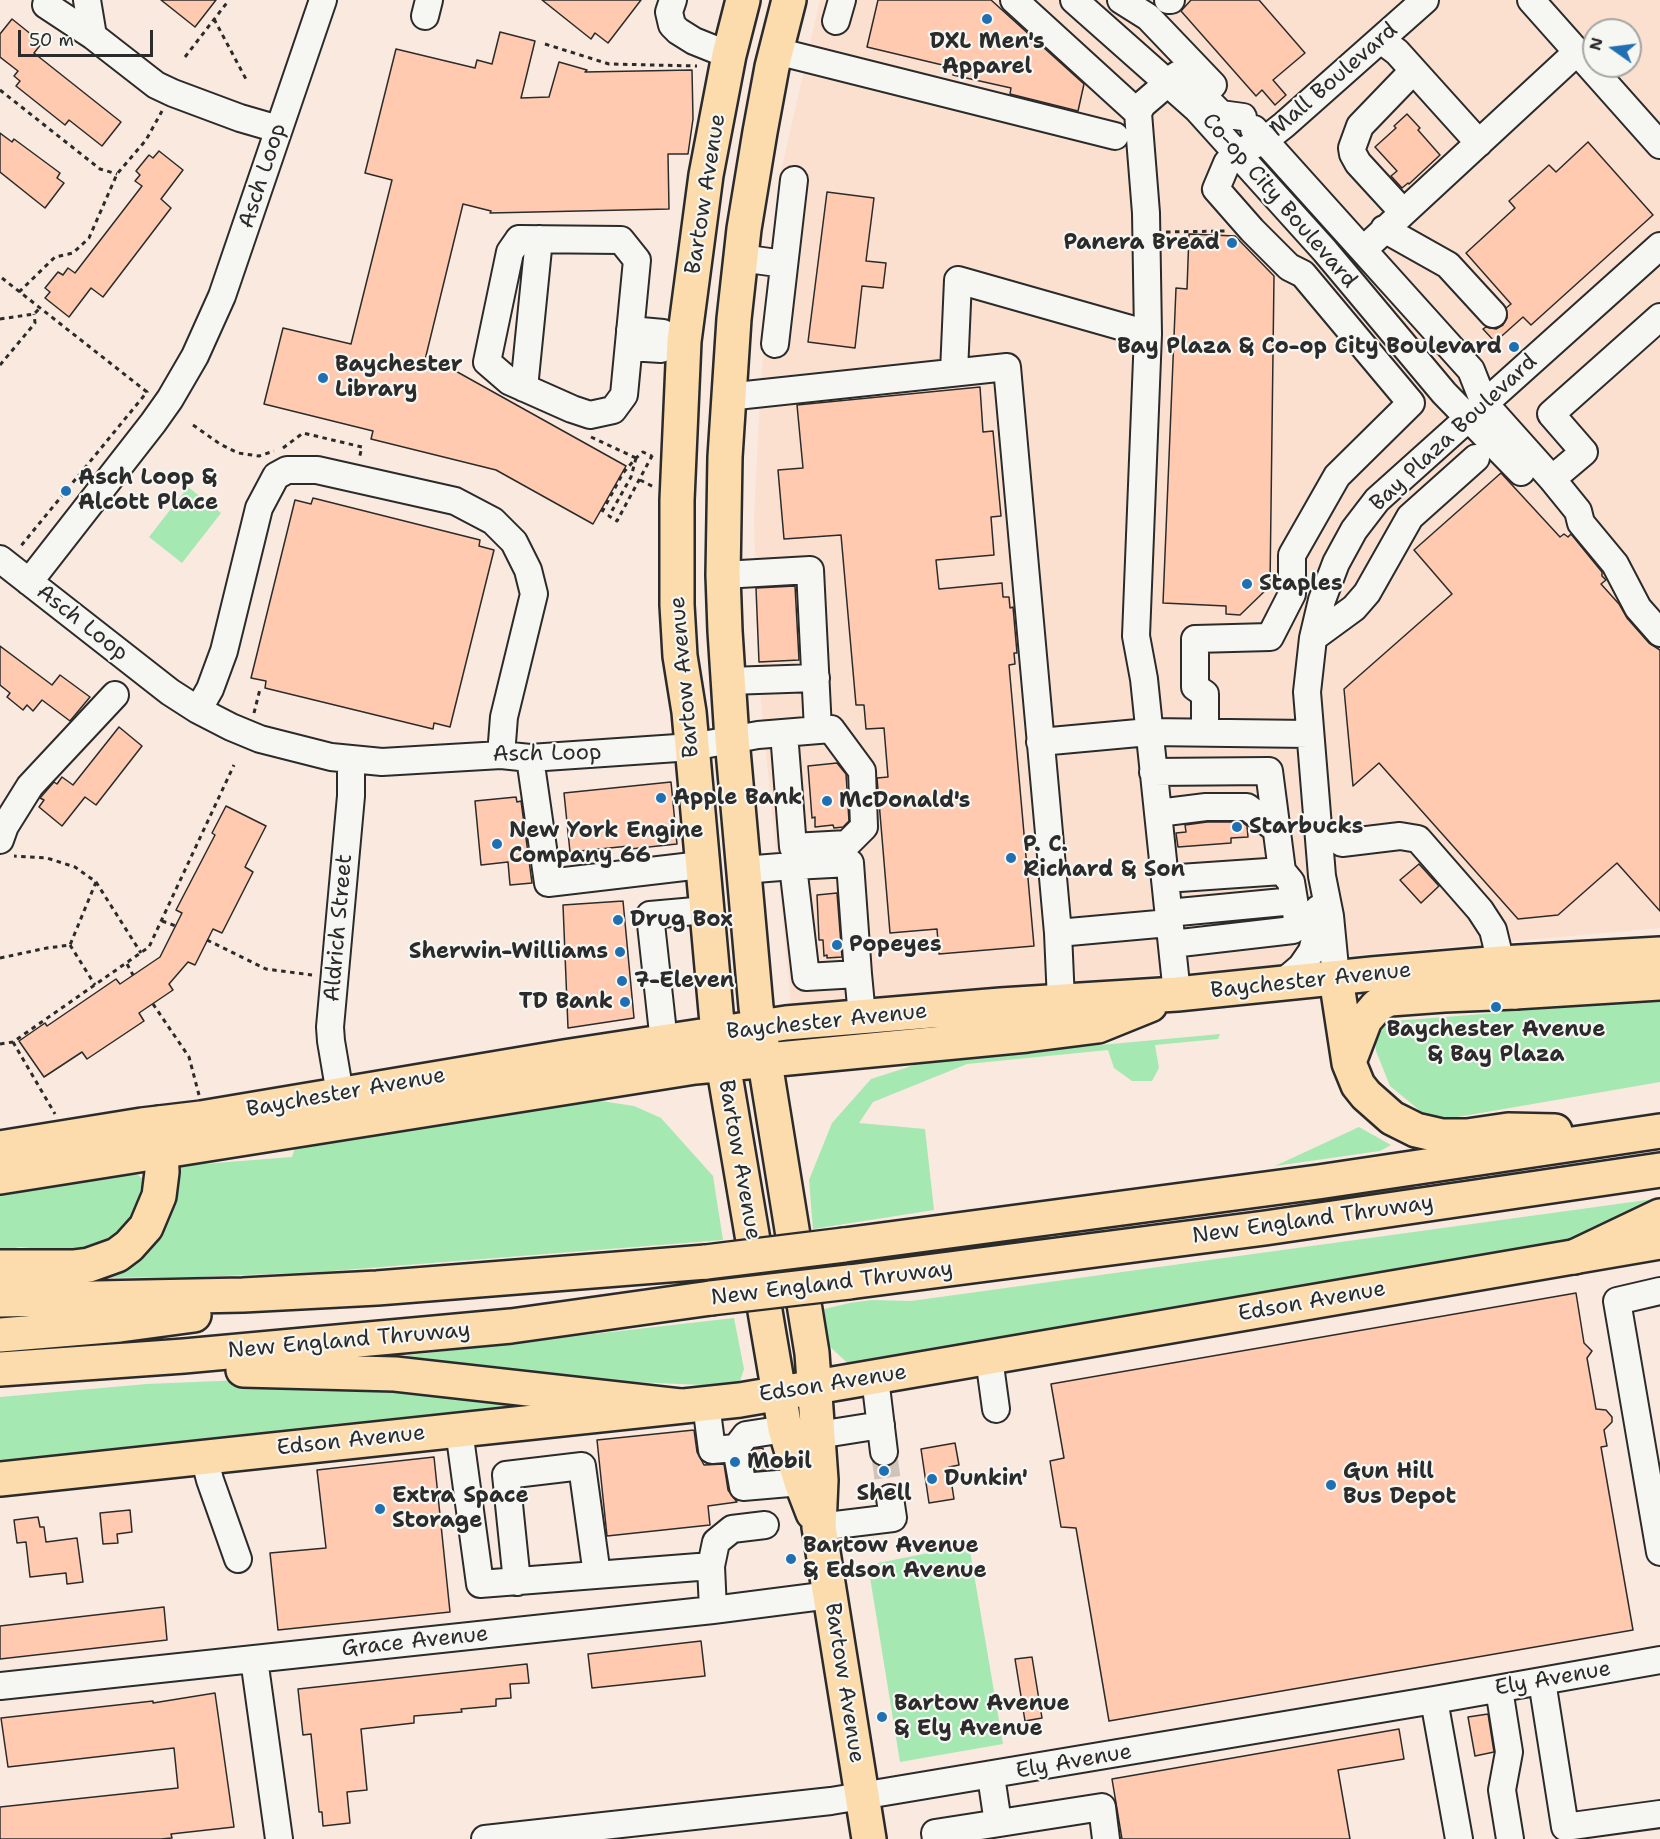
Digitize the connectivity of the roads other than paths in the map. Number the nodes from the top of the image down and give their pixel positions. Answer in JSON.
{"nodes":[{"id":1,"x":80,"y":0,"type":"edge"},
{"id":2,"x":87,"y":0,"type":"edge"},
{"id":3,"x":323,"y":0,"type":"edge"},
{"id":4,"x":673,"y":0,"type":"edge"},
{"id":5,"x":743,"y":0,"type":"edge"},
{"id":6,"x":789,"y":0,"type":"edge"},
{"id":7,"x":1014,"y":0,"type":"edge"},
{"id":8,"x":1074,"y":0,"type":"edge"},
{"id":9,"x":1121,"y":0,"type":"edge"},
{"id":10,"x":1425,"y":0,"type":"edge"},
{"id":11,"x":1531,"y":0,"type":"edge"},
{"id":12,"x":42,"y":3,"type":"edge"},
{"id":13,"x":93,"y":36,"type":"junction"},
{"id":14,"x":1381,"y":40,"type":"junction"},
{"id":15,"x":776,"y":51,"type":"junction"},
{"id":16,"x":720,"y":52,"type":"junction"},
{"id":17,"x":1577,"y":52,"type":"junction"},
{"id":18,"x":1413,"y":71,"type":"junction"},
{"id":19,"x":1167,"y":82,"type":"junction"},
{"id":20,"x":1138,"y":113,"type":"junction"},
{"id":21,"x":1243,"y":117,"type":"junction"},
{"id":22,"x":278,"y":129,"type":"junction"},
{"id":23,"x":1115,"y":136,"type":"dead end"},
{"id":24,"x":1265,"y":140,"type":"junction"},
{"id":25,"x":1479,"y":143,"type":"junction"},
{"id":26,"x":1660,"y":145,"type":"edge"},
{"id":27,"x":1237,"y":153,"type":"junction"},
{"id":28,"x":794,"y":180,"type":"dead end"},
{"id":29,"x":1402,"y":212,"type":"junction"},
{"id":30,"x":1384,"y":229,"type":"junction"},
{"id":31,"x":538,"y":239,"type":"junction"},
{"id":32,"x":1660,"y":246,"type":"edge"},
{"id":33,"x":1363,"y":250,"type":"junction"},
{"id":34,"x":1325,"y":251,"type":"junction"},
{"id":35,"x":741,"y":258,"type":"junction"},
{"id":36,"x":784,"y":264,"type":"junction"},
{"id":37,"x":1303,"y":274,"type":"junction"},
{"id":38,"x":1493,"y":314,"type":"dead end"},
{"id":39,"x":1660,"y":317,"type":"edge"},
{"id":40,"x":1148,"y":334,"type":"junction"},
{"id":41,"x":629,"y":338,"type":"junction"},
{"id":42,"x":680,"y":341,"type":"junction"},
{"id":43,"x":775,"y":344,"type":"dead end"},
{"id":44,"x":731,"y":345,"type":"junction"},
{"id":45,"x":954,"y":372,"type":"junction"},
{"id":46,"x":524,"y":388,"type":"junction"},
{"id":47,"x":727,"y":397,"type":"junction"},
{"id":48,"x":1476,"y":411,"type":"junction"},
{"id":49,"x":1476,"y":458,"type":"dead end"},
{"id":50,"x":1552,"y":479,"type":"junction"},
{"id":51,"x":1581,"y":524,"type":"junction"},
{"id":52,"x":10,"y":553,"type":"edge"},
{"id":53,"x":723,"y":574,"type":"junction"},
{"id":54,"x":29,"y":582,"type":"junction"},
{"id":55,"x":1660,"y":633,"type":"edge"},
{"id":56,"x":1313,"y":638,"type":"junction"},
{"id":57,"x":816,"y":678,"type":"junction"},
{"id":58,"x":729,"y":681,"type":"junction"},
{"id":59,"x":115,"y":695,"type":"dead end"},
{"id":60,"x":198,"y":710,"type":"junction"},
{"id":61,"x":824,"y":729,"type":"junction"},
{"id":62,"x":1149,"y":732,"type":"junction"},
{"id":63,"x":1205,"y":732,"type":"junction"},
{"id":64,"x":784,"y":733,"type":"junction"},
{"id":65,"x":1309,"y":734,"type":"junction"},
{"id":66,"x":732,"y":739,"type":"junction"},
{"id":67,"x":1040,"y":742,"type":"junction"},
{"id":68,"x":692,"y":747,"type":"junction"},
{"id":69,"x":501,"y":755,"type":"junction"},
{"id":70,"x":530,"y":758,"type":"junction"},
{"id":71,"x":351,"y":760,"type":"junction"},
{"id":72,"x":1153,"y":772,"type":"junction"},
{"id":73,"x":1158,"y":813,"type":"junction"},
{"id":74,"x":1275,"y":829,"type":"junction"},
{"id":75,"x":1342,"y":843,"type":"dead end"},
{"id":76,"x":7,"y":848,"type":"edge"},
{"id":77,"x":701,"y":865,"type":"junction"},
{"id":78,"x":794,"y":866,"type":"junction"},
{"id":79,"x":743,"y":870,"type":"junction"},
{"id":80,"x":1282,"y":871,"type":"junction"},
{"id":81,"x":1322,"y":876,"type":"junction"},
{"id":82,"x":1165,"y":879,"type":"junction"},
{"id":83,"x":706,"y":910,"type":"junction"},
{"id":84,"x":1170,"y":927,"type":"junction"},
{"id":85,"x":1058,"y":933,"type":"junction"},
{"id":86,"x":1660,"y":954,"type":"edge"},
{"id":87,"x":858,"y":974,"type":"junction"},
{"id":88,"x":1336,"y":978,"type":"junction"},
{"id":89,"x":1508,"y":978,"type":"junction"},
{"id":90,"x":1660,"y":983,"type":"edge"},
{"id":91,"x":1281,"y":984,"type":"junction"},
{"id":92,"x":1177,"y":994,"type":"junction"},
{"id":93,"x":1061,"y":1001,"type":"junction"},
{"id":94,"x":862,"y":1017,"type":"junction"},
{"id":95,"x":759,"y":1027,"type":"junction"},
{"id":96,"x":664,"y":1042,"type":"junction"},
{"id":97,"x":720,"y":1049,"type":"junction"},
{"id":98,"x":764,"y":1060,"type":"junction"},
{"id":99,"x":1349,"y":1063,"type":"junction"},
{"id":100,"x":340,"y":1094,"type":"junction"},
{"id":101,"x":1651,"y":1132,"type":"edge"},
{"id":102,"x":160,"y":1137,"type":"junction"},
{"id":103,"x":0,"y":1148,"type":"edge"},
{"id":104,"x":1660,"y":1170,"type":"edge"},
{"id":105,"x":0,"y":1177,"type":"edge"},
{"id":106,"x":1660,"y":1216,"type":"edge"},
{"id":107,"x":1660,"y":1242,"type":"edge"},
{"id":108,"x":1574,"y":1257,"type":"junction"},
{"id":109,"x":0,"y":1267,"type":"edge"},
{"id":110,"x":377,"y":1288,"type":"junction"},
{"id":111,"x":1660,"y":1291,"type":"edge"},
{"id":112,"x":0,"y":1300,"type":"edge"},
{"id":113,"x":0,"y":1335,"type":"edge"},
{"id":114,"x":989,"y":1358,"type":"junction"},
{"id":115,"x":10,"y":1368,"type":"edge"},
{"id":116,"x":875,"y":1378,"type":"junction"},
{"id":117,"x":814,"y":1387,"type":"junction"},
{"id":118,"x":778,"y":1393,"type":"junction"},
{"id":119,"x":741,"y":1400,"type":"junction"},
{"id":120,"x":693,"y":1405,"type":"junction"},
{"id":121,"x":996,"y":1409,"type":"dead end"},
{"id":122,"x":880,"y":1425,"type":"junction"},
{"id":123,"x":785,"y":1429,"type":"junction"},
{"id":124,"x":459,"y":1430,"type":"junction"},
{"id":125,"x":818,"y":1435,"type":"junction"},
{"id":126,"x":741,"y":1442,"type":"junction"},
{"id":127,"x":884,"y":1452,"type":"tunnel mouth"},
{"id":128,"x":204,"y":1457,"type":"junction"},
{"id":129,"x":0,"y":1479,"type":"edge"},
{"id":130,"x":801,"y":1482,"type":"junction"},
{"id":131,"x":890,"y":1498,"type":"tunnel mouth"},
{"id":132,"x":765,"y":1525,"type":"dead end"},
{"id":133,"x":819,"y":1527,"type":"junction"},
{"id":134,"x":1660,"y":1552,"type":"edge"},
{"id":135,"x":238,"y":1559,"type":"dead end"},
{"id":136,"x":711,"y":1566,"type":"junction"},
{"id":137,"x":597,"y":1575,"type":"junction"},
{"id":138,"x":517,"y":1581,"type":"junction"},
{"id":139,"x":830,"y":1595,"type":"junction"},
{"id":140,"x":713,"y":1610,"type":"junction"},
{"id":141,"x":254,"y":1659,"type":"junction"},
{"id":142,"x":1660,"y":1660,"type":"edge"},
{"id":143,"x":1542,"y":1681,"type":"junction"},
{"id":144,"x":0,"y":1686,"type":"edge"},
{"id":145,"x":1499,"y":1689,"type":"junction"},
{"id":146,"x":1444,"y":1699,"type":"junction"},
{"id":147,"x":991,"y":1776,"type":"junction"},
{"id":148,"x":862,"y":1796,"type":"junction"},
{"id":149,"x":1660,"y":1814,"type":"edge"},
{"id":150,"x":998,"y":1823,"type":"junction"},
{"id":151,"x":279,"y":1839,"type":"edge"},
{"id":152,"x":485,"y":1839,"type":"edge"},
{"id":153,"x":868,"y":1839,"type":"edge"},
{"id":154,"x":936,"y":1839,"type":"edge"},
{"id":155,"x":1106,"y":1839,"type":"edge"},
{"id":156,"x":1459,"y":1839,"type":"edge"},
{"id":157,"x":1510,"y":1839,"type":"edge"}],
"edges":[{"from":1,"to":12,"type":"street"},
{"from":2,"to":13,"type":"street"},
{"from":3,"to":22,"type":"street","name":"Asch Loop"},
{"from":4,"to":16,"type":"street"},
{"from":5,"to":16,"type":"main road","name":"Bartow Avenue"},
{"from":6,"to":15,"type":"main road","name":"Bartow Avenue"},
{"from":7,"to":20,"type":"street"},
{"from":8,"to":19,"type":"street","name":"Co-op City Boulevard"},
{"from":9,"to":21,"type":"street","name":"Co-op City Boulevard"},
{"from":10,"to":14,"type":"street","name":"Mall Boulevard"},
{"from":11,"to":17,"type":"street"},
{"from":12,"to":13,"type":"street"},
{"from":13,"to":22,"type":"street"},
{"from":14,"to":18,"type":"street"},
{"from":14,"to":24,"type":"street","name":"Mall Boulevard"},
{"from":15,"to":23,"type":"street"},
{"from":15,"to":35,"type":"main road","name":"Bartow Avenue"},
{"from":16,"to":42,"type":"main road","name":"Bartow Avenue"},
{"from":17,"to":25,"type":"street"},
{"from":17,"to":26,"type":"street"},
{"from":18,"to":25,"type":"street"},
{"from":18,"to":29,"type":"street"},
{"from":19,"to":20,"type":"street"},
{"from":19,"to":21,"type":"street"},
{"from":19,"to":27,"type":"street","name":"Co-op City Boulevard"},
{"from":20,"to":40,"type":"street"},
{"from":21,"to":24,"type":"street","name":"Co-op City Boulevard"},
{"from":22,"to":54,"type":"street","name":"Asch Loop"},
{"from":24,"to":27,"type":"street","name":"Mall Boulevard"},
{"from":24,"to":33,"type":"street","name":"Co-op City Boulevard"},
{"from":25,"to":29,"type":"street"},
{"from":27,"to":34,"type":"street","name":"Co-op City Boulevard"},
{"from":27,"to":37,"type":"street"},
{"from":28,"to":36,"type":"street"},
{"from":29,"to":30,"type":"street"},
{"from":30,"to":33,"type":"street"},
{"from":30,"to":38,"type":"street"},
{"from":31,"to":41,"type":"street"},
{"from":31,"to":46,"type":"street"},
{"from":31,"to":46,"type":"street"},
{"from":32,"to":48,"type":"street","name":"Bay Plaza Boulevard"},
{"from":33,"to":48,"type":"street","name":"Co-op City Boulevard"},
{"from":34,"to":37,"type":"street"},
{"from":34,"to":48,"type":"street","name":"Co-op City Boulevard"},
{"from":35,"to":36,"type":"street"},
{"from":35,"to":44,"type":"main road","name":"Bartow Avenue"},
{"from":36,"to":43,"type":"street"},
{"from":37,"to":63,"type":"street"},
{"from":39,"to":50,"type":"street"},
{"from":40,"to":45,"type":"street"},
{"from":40,"to":62,"type":"street"},
{"from":41,"to":42,"type":"street"},
{"from":41,"to":46,"type":"street"},
{"from":42,"to":44,"type":"main road"},
{"from":42,"to":68,"type":"main road","name":"Bartow Avenue"},
{"from":44,"to":47,"type":"main road","name":"Bartow Avenue"},
{"from":45,"to":47,"type":"street"},
{"from":45,"to":67,"type":"street"},
{"from":47,"to":53,"type":"main road","name":"Bartow Avenue"},
{"from":48,"to":50,"type":"street"},
{"from":48,"to":51,"type":"street"},
{"from":48,"to":56,"type":"street","name":"Bay Plaza Boulevard"},
{"from":49,"to":56,"type":"street"},
{"from":50,"to":51,"type":"street"},
{"from":51,"to":55,"type":"street"},
{"from":52,"to":54,"type":"street"},
{"from":53,"to":57,"type":"street"},
{"from":53,"to":58,"type":"main road","name":"Bartow Avenue"},
{"from":54,"to":60,"type":"street","name":"Asch Loop"},
{"from":56,"to":65,"type":"street","name":"Bay Plaza Boulevard"},
{"from":57,"to":58,"type":"street"},
{"from":57,"to":61,"type":"street"},
{"from":58,"to":66,"type":"main road","name":"Bartow Avenue"},
{"from":59,"to":76,"type":"street"},
{"from":60,"to":69,"type":"street"},
{"from":60,"to":71,"type":"street","name":"Asch Loop"},
{"from":61,"to":64,"type":"street","name":"Asch Loop"},
{"from":61,"to":64,"type":"street"},
{"from":62,"to":63,"type":"street"},
{"from":62,"to":67,"type":"street"},
{"from":62,"to":72,"type":"street"},
{"from":63,"to":65,"type":"street"},
{"from":64,"to":66,"type":"street","name":"Asch Loop"},
{"from":65,"to":81,"type":"street","name":"Bay Plaza Boulevard"},
{"from":66,"to":68,"type":"street","name":"Asch Loop"},
{"from":66,"to":79,"type":"main road","name":"Bartow Avenue"},
{"from":67,"to":85,"type":"street"},
{"from":68,"to":70,"type":"street","name":"Asch Loop"},
{"from":68,"to":77,"type":"main road","name":"Bartow Avenue"},
{"from":69,"to":70,"type":"street","name":"Asch Loop"},
{"from":69,"to":71,"type":"street","name":"Asch Loop"},
{"from":70,"to":77,"type":"street"},
{"from":71,"to":100,"type":"street","name":"Aldrich Street"},
{"from":72,"to":73,"type":"street"},
{"from":72,"to":74,"type":"street"},
{"from":73,"to":74,"type":"street"},
{"from":73,"to":82,"type":"street"},
{"from":74,"to":80,"type":"street"},
{"from":75,"to":89,"type":"street"},
{"from":77,"to":83,"type":"main road","name":"Bartow Avenue"},
{"from":78,"to":79,"type":"street"},
{"from":78,"to":87,"type":"street"},
{"from":78,"to":87,"type":"street"},
{"from":79,"to":95,"type":"main road","name":"Bartow Avenue"},
{"from":80,"to":82,"type":"street"},
{"from":80,"to":84,"type":"street"},
{"from":81,"to":88,"type":"street","name":"Bay Plaza Boulevard"},
{"from":81,"to":91,"type":"street","name":"Bay Plaza Boulevard"},
{"from":82,"to":84,"type":"street"},
{"from":83,"to":96,"type":"street"},
{"from":83,"to":97,"type":"main road","name":"Bartow Avenue"},
{"from":84,"to":85,"type":"street"},
{"from":84,"to":92,"type":"street"},
{"from":85,"to":93,"type":"street"},
{"from":86,"to":89,"type":"main road","name":"Baychester Avenue"},
{"from":87,"to":94,"type":"street"},
{"from":88,"to":89,"type":"main road","name":"Baychester Avenue"},
{"from":88,"to":91,"type":"main road","name":"Baychester Avenue"},
{"from":88,"to":99,"type":"main road"},
{"from":89,"to":90,"type":"main road","name":"Baychester Avenue"},
{"from":89,"to":99,"type":"main road"},
{"from":91,"to":92,"type":"main road","name":"Baychester Avenue"},
{"from":92,"to":93,"type":"main road","name":"Baychester Avenue"},
{"from":92,"to":98,"type":"main road"},
{"from":93,"to":94,"type":"main road","name":"Baychester Avenue"},
{"from":94,"to":95,"type":"main road","name":"Baychester Avenue"},
{"from":95,"to":97,"type":"main road","name":"Baychester Avenue"},
{"from":95,"to":98,"type":"main road","name":"Bartow Avenue"},
{"from":96,"to":97,"type":"main road","name":"Baychester Avenue"},
{"from":96,"to":100,"type":"main road","name":"Baychester Avenue"},
{"from":97,"to":98,"type":"main road"},
{"from":97,"to":102,"type":"main road","name":"Baychester Avenue"},
{"from":97,"to":118,"type":"main road","name":"Bartow Avenue"},
{"from":98,"to":117,"type":"main road","name":"Bartow Avenue"},
{"from":99,"to":101,"type":"main road"},
{"from":100,"to":102,"type":"main road","name":"Baychester Avenue"},
{"from":101,"to":110,"type":"main road","name":"New England Thruway","bridge":true},
{"from":102,"to":103,"type":"main road","name":"Baychester Avenue"},
{"from":102,"to":105,"type":"main road","name":"Baychester Avenue"},
{"from":102,"to":109,"type":"main road"},
{"from":104,"to":115,"type":"main road","name":"New England Thruway","bridge":true},
{"from":106,"to":108,"type":"main road"},
{"from":107,"to":108,"type":"main road","name":"Edson Avenue"},
{"from":108,"to":114,"type":"main road","name":"Edson Avenue"},
{"from":110,"to":112,"type":"main road","name":"New England Thruway"},
{"from":110,"to":113,"type":"main road"},
{"from":111,"to":134,"type":"street"},
{"from":114,"to":116,"type":"main road","name":"Edson Avenue"},
{"from":114,"to":121,"type":"street"},
{"from":115,"to":120,"type":"main road"},
{"from":116,"to":117,"type":"main road","name":"Edson Avenue"},
{"from":116,"to":122,"type":"street"},
{"from":117,"to":118,"type":"main road","name":"Edson Avenue"},
{"from":117,"to":125,"type":"main road","name":"Bartow Avenue"},
{"from":118,"to":119,"type":"main road","name":"Edson Avenue"},
{"from":118,"to":123,"type":"main road","name":"Bartow Avenue"},
{"from":119,"to":120,"type":"main road","name":"Edson Avenue"},
{"from":119,"to":126,"type":"street"},
{"from":120,"to":124,"type":"main road","name":"Edson Avenue"},
{"from":120,"to":126,"type":"street"},
{"from":122,"to":125,"type":"street"},
{"from":122,"to":127,"type":"street"},
{"from":123,"to":126,"type":"street"},
{"from":123,"to":130,"type":"main road","name":"Bartow Avenue"},
{"from":124,"to":128,"type":"main road","name":"Edson Avenue"},
{"from":124,"to":138,"type":"street"},
{"from":125,"to":133,"type":"main road","name":"Bartow Avenue"},
{"from":126,"to":130,"type":"street"},
{"from":128,"to":129,"type":"main road","name":"Edson Avenue"},
{"from":128,"to":135,"type":"street"},
{"from":130,"to":133,"type":"main road","name":"Bartow Avenue"},
{"from":131,"to":133,"type":"street"},
{"from":132,"to":136,"type":"street"},
{"from":133,"to":139,"type":"main road","name":"Bartow Avenue"},
{"from":136,"to":137,"type":"street"},
{"from":136,"to":140,"type":"street"},
{"from":137,"to":138,"type":"street"},
{"from":137,"to":138,"type":"street"},
{"from":139,"to":140,"type":"street","name":"Grace Avenue"},
{"from":139,"to":148,"type":"main road","name":"Bartow Avenue"},
{"from":140,"to":141,"type":"street","name":"Grace Avenue"},
{"from":141,"to":144,"type":"street","name":"Grace Avenue"},
{"from":141,"to":151,"type":"street"},
{"from":142,"to":143,"type":"street","name":"Ely Avenue"},
{"from":143,"to":145,"type":"street","name":"Ely Avenue"},
{"from":143,"to":149,"type":"street"},
{"from":145,"to":146,"type":"street","name":"Ely Avenue"},
{"from":145,"to":157,"type":"street"},
{"from":146,"to":147,"type":"street","name":"Ely Avenue"},
{"from":146,"to":156,"type":"street"},
{"from":147,"to":148,"type":"street","name":"Ely Avenue"},
{"from":147,"to":150,"type":"street"},
{"from":148,"to":152,"type":"street","name":"Ely Avenue"},
{"from":148,"to":153,"type":"main road","name":"Bartow Avenue"},
{"from":150,"to":154,"type":"street"},
{"from":150,"to":155,"type":"street"}]}
